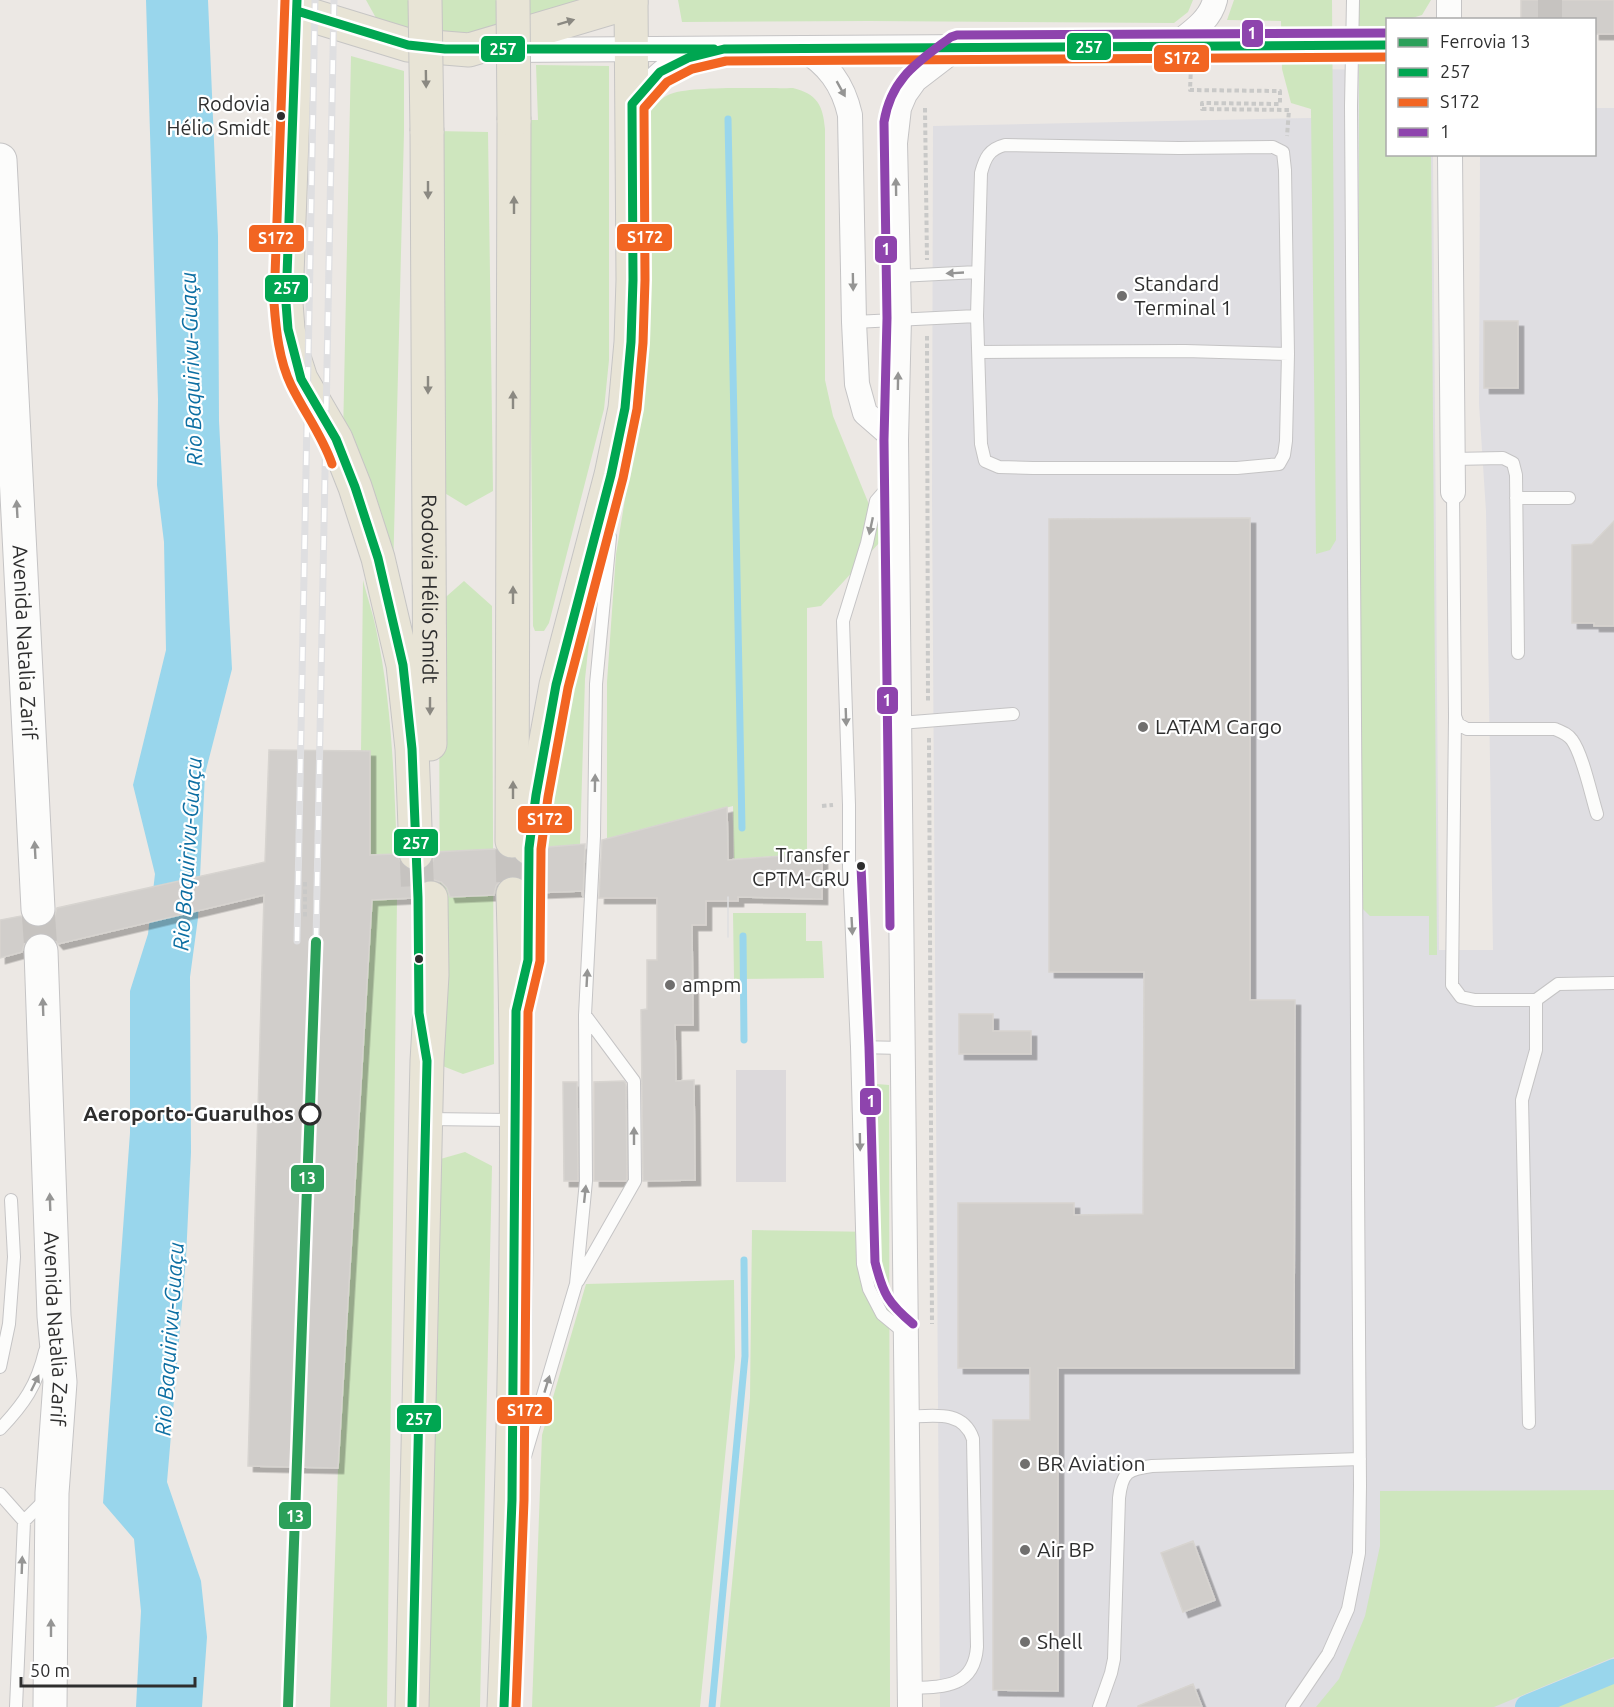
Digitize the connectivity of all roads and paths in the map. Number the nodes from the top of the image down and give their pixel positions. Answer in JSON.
{"nodes":[{"id":1,"x":425,"y":0,"type":"edge"},
{"id":2,"x":513,"y":0,"type":"edge"},
{"id":3,"x":1215,"y":0,"type":"edge"},
{"id":4,"x":1353,"y":0,"type":"edge"},
{"id":5,"x":1449,"y":0,"type":"edge"},
{"id":6,"x":631,"y":1,"type":"edge"},
{"id":7,"x":297,"y":6,"type":"edge"},
{"id":8,"x":1449,"y":18,"type":"edge"},
{"id":9,"x":1386,"y":45,"type":"edge"},
{"id":10,"x":1174,"y":46,"type":"junction"},
{"id":11,"x":958,"y":47,"type":"junction"},
{"id":12,"x":801,"y":48,"type":"junction"},
{"id":13,"x":724,"y":49,"type":"junction"},
{"id":14,"x":469,"y":50,"type":"junction"},
{"id":15,"x":631,"y":50,"type":"junction"},
{"id":16,"x":1191,"y":70,"type":"dead end"},
{"id":17,"x":927,"y":99,"type":"dead end"},
{"id":18,"x":632,"y":104,"type":"junction"},
{"id":19,"x":1289,"y":118,"type":"dead end"},
{"id":20,"x":1450,"y":156,"type":"edge"},
{"id":21,"x":0,"y":160,"type":"edge"},
{"id":22,"x":978,"y":272,"type":"junction"},
{"id":23,"x":926,"y":273,"type":"junction"},
{"id":24,"x":899,"y":276,"type":"junction"},
{"id":25,"x":977,"y":316,"type":"junction"},
{"id":26,"x":927,"y":317,"type":"junction"},
{"id":27,"x":899,"y":318,"type":"junction"},
{"id":28,"x":854,"y":322,"type":"junction"},
{"id":29,"x":979,"y":352,"type":"junction"},
{"id":30,"x":1287,"y":354,"type":"junction"},
{"id":31,"x":622,"y":423,"type":"junction"},
{"id":32,"x":896,"y":440,"type":"junction"},
{"id":33,"x":1453,"y":459,"type":"junction"},
{"id":34,"x":897,"y":476,"type":"junction"},
{"id":35,"x":1453,"y":492,"type":"joint"},
{"id":36,"x":1516,"y":498,"type":"junction"},
{"id":37,"x":1569,"y":498,"type":"dead end"},
{"id":38,"x":1518,"y":653,"type":"dead end"},
{"id":39,"x":1013,"y":714,"type":"dead end"},
{"id":40,"x":1455,"y":717,"type":"junction"},
{"id":41,"x":928,"y":720,"type":"junction"},
{"id":42,"x":900,"y":723,"type":"junction"},
{"id":43,"x":1598,"y":814,"type":"dead end"},
{"id":44,"x":305,"y":882,"type":"dead end"},
{"id":45,"x":521,"y":894,"type":"tunnel mouth"},
{"id":46,"x":425,"y":898,"type":"tunnel mouth"},
{"id":47,"x":38,"y":909,"type":"tunnel mouth"},
{"id":48,"x":305,"y":919,"type":"dead end"},
{"id":49,"x":41,"y":951,"type":"tunnel mouth"},
{"id":50,"x":1614,"y":983,"type":"edge"},
{"id":51,"x":1536,"y":1000,"type":"junction"},
{"id":52,"x":585,"y":1015,"type":"junction"},
{"id":53,"x":857,"y":1047,"type":"junction"},
{"id":54,"x":903,"y":1048,"type":"junction"},
{"id":55,"x":425,"y":1119,"type":"junction"},
{"id":56,"x":516,"y":1120,"type":"junction"},
{"id":57,"x":11,"y":1200,"type":"dead end"},
{"id":58,"x":576,"y":1284,"type":"junction"},
{"id":59,"x":54,"y":1316,"type":"junction"},
{"id":60,"x":932,"y":1330,"type":"dead end"},
{"id":61,"x":905,"y":1333,"type":"junction"},
{"id":62,"x":0,"y":1367,"type":"edge"},
{"id":63,"x":906,"y":1417,"type":"junction"},
{"id":64,"x":1529,"y":1423,"type":"dead end"},
{"id":65,"x":0,"y":1429,"type":"edge"},
{"id":66,"x":1360,"y":1459,"type":"junction"},
{"id":67,"x":0,"y":1494,"type":"edge"},
{"id":68,"x":52,"y":1494,"type":"junction"},
{"id":69,"x":512,"y":1500,"type":"junction"},
{"id":70,"x":24,"y":1521,"type":"junction"},
{"id":71,"x":910,"y":1697,"type":"edge"},
{"id":72,"x":16,"y":1707,"type":"edge"},
{"id":73,"x":50,"y":1707,"type":"edge"},
{"id":74,"x":412,"y":1707,"type":"edge"},
{"id":75,"x":504,"y":1707,"type":"edge"},
{"id":76,"x":1099,"y":1707,"type":"edge"},
{"id":77,"x":1292,"y":1707,"type":"edge"}],
"edges":[{"from":1,"to":7,"type":"main road","name":"Rodovia Hélio Smidt","one_way":true,"bridge":true},
{"from":31,"to":2,"type":"main road","one_way":true,"bridge":true},
{"from":3,"to":10,"type":"street"},
{"from":4,"to":66,"type":"lane"},
{"from":5,"to":8,"type":"street"},
{"from":14,"to":6,"type":"main road","one_way":true},
{"from":6,"to":15,"type":"main road"},
{"from":7,"to":14,"type":"main road"},
{"from":9,"to":10,"type":"street","bridge":true},
{"from":10,"to":11,"type":"street"},
{"from":11,"to":12,"type":"street"},
{"from":24,"to":11,"type":"street","one_way":true},
{"from":12,"to":13,"type":"street"},
{"from":12,"to":28,"type":"street","one_way":true},
{"from":13,"to":15,"type":"street"},
{"from":13,"to":18,"type":"street"},
{"from":14,"to":15,"type":"street"},
{"from":15,"to":18,"type":"main road"},
{"from":16,"to":19,"type":"path"},
{"from":17,"to":23,"type":"path"},
{"from":18,"to":31,"type":"main road"},
{"from":20,"to":33,"type":"street"},
{"from":47,"to":21,"type":"main road","name":"Avenida Natalia Zarif","one_way":true},
{"from":22,"to":23,"type":"lane","one_way":true},
{"from":22,"to":25,"type":"lane"},
{"from":22,"to":30,"type":"lane"},
{"from":23,"to":24,"type":"lane"},
{"from":24,"to":27,"type":"street"},
{"from":25,"to":26,"type":"lane"},
{"from":25,"to":29,"type":"lane"},
{"from":26,"to":27,"type":"lane"},
{"from":26,"to":41,"type":"path"},
{"from":27,"to":28,"type":"lane"},
{"from":32,"to":27,"type":"street","one_way":true},
{"from":28,"to":32,"type":"street"},
{"from":29,"to":30,"type":"lane"},
{"from":29,"to":30,"type":"lane"},
{"from":52,"to":31,"type":"lane","one_way":true},
{"from":32,"to":34,"type":"street"},
{"from":33,"to":35,"type":"street"},
{"from":33,"to":36,"type":"lane"},
{"from":34,"to":42,"type":"street"},
{"from":34,"to":53,"type":"lane","one_way":true},
{"from":35,"to":40,"type":"lane"},
{"from":36,"to":37,"type":"lane"},
{"from":36,"to":38,"type":"lane"},
{"from":39,"to":41,"type":"lane"},
{"from":40,"to":43,"type":"lane"},
{"from":40,"to":51,"type":"lane"},
{"from":41,"to":42,"type":"lane"},
{"from":41,"to":60,"type":"path"},
{"from":42,"to":54,"type":"street"},
{"from":44,"to":48,"type":"path"},
{"from":45,"to":56,"type":"main road"},
{"from":46,"to":55,"type":"main road"},
{"from":59,"to":49,"type":"main road","name":"Avenida Natalia Zarif","one_way":true},
{"from":50,"to":51,"type":"lane"},
{"from":51,"to":64,"type":"lane"},
{"from":58,"to":52,"type":"lane","one_way":true},
{"from":58,"to":52,"type":"lane","one_way":true},
{"from":53,"to":54,"type":"lane"},
{"from":53,"to":61,"type":"lane","one_way":true},
{"from":54,"to":61,"type":"street"},
{"from":55,"to":56,"type":"lane"},
{"from":55,"to":74,"type":"main road"},
{"from":56,"to":69,"type":"main road"},
{"from":57,"to":62,"type":"lane"},
{"from":69,"to":58,"type":"lane","one_way":true},
{"from":65,"to":59,"type":"lane","one_way":true},
{"from":59,"to":68,"type":"main road","name":"Avenida Natalia Zarif"},
{"from":61,"to":63,"type":"street"},
{"from":63,"to":71,"type":"street"},
{"from":63,"to":71,"type":"lane"},
{"from":66,"to":76,"type":"lane"},
{"from":66,"to":77,"type":"lane"},
{"from":67,"to":70,"type":"lane"},
{"from":68,"to":70,"type":"lane"},
{"from":73,"to":68,"type":"main road","name":"Avenida Natalia Zarif","one_way":true},
{"from":69,"to":75,"type":"main road"},
{"from":72,"to":70,"type":"lane","one_way":true}]}
